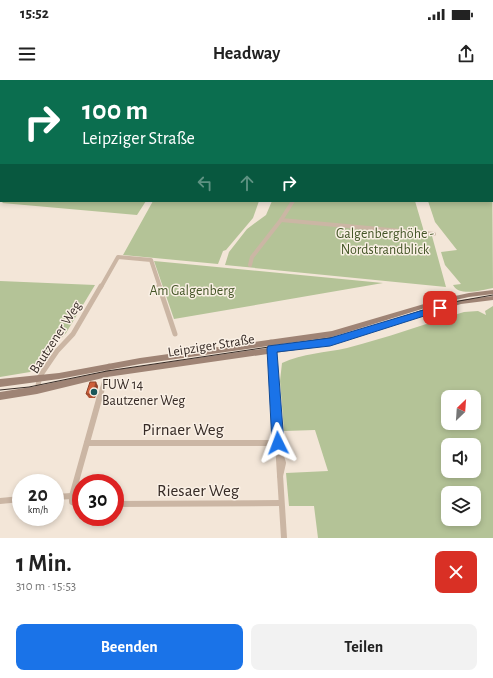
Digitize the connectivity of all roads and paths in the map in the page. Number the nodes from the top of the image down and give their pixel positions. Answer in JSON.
{"nodes":[{"id":1,"x":292,"y":202,"type":"edge"},
{"id":2,"x":281,"y":220,"type":"junction"},
{"id":3,"x":434,"y":234,"type":"dead end"},
{"id":4,"x":250,"y":265,"type":"dead end"},
{"id":5,"x":493,"y":292,"type":"edge"},
{"id":6,"x":493,"y":298,"type":"edge"},
{"id":7,"x":175,"y":334,"type":"dead end"},
{"id":8,"x":271,"y":346,"type":"junction"},
{"id":9,"x":108,"y":370,"type":"junction"},
{"id":10,"x":39,"y":379,"type":"junction"},
{"id":11,"x":0,"y":383,"type":"edge"},
{"id":12,"x":37,"y":390,"type":"junction"},
{"id":13,"x":0,"y":396,"type":"edge"},
{"id":14,"x":87,"y":443,"type":"junction"},
{"id":15,"x":278,"y":446,"type":"junction"},
{"id":16,"x":79,"y":474,"type":"edge"},
{"id":17,"x":64,"y":498,"type":"edge"},
{"id":18,"x":72,"y":499,"type":"edge"},
{"id":19,"x":12,"y":500,"type":"edge"},
{"id":20,"x":0,"y":501,"type":"edge"},
{"id":21,"x":281,"y":503,"type":"junction"},
{"id":22,"x":124,"y":504,"type":"edge"},
{"id":23,"x":284,"y":538,"type":"edge"}],
"edges":[{"from":1,"to":2,"type":"street"},
{"from":2,"to":3,"type":"street"},
{"from":2,"to":4,"type":"street"},
{"from":5,"to":8,"type":"main road","name":"Leipziger Straße"},
{"from":6,"to":8,"type":"main road","name":"Leipziger Straße"},
{"from":7,"to":10,"type":"street","name":"Bautzener Weg"},
{"from":8,"to":9,"type":"main road","name":"Leipziger Straße"},
{"from":8,"to":15,"type":"street"},
{"from":9,"to":10,"type":"main road","name":"Leipziger Straße"},
{"from":9,"to":12,"type":"main road","name":"Leipziger Straße"},
{"from":9,"to":14,"type":"street"},
{"from":10,"to":11,"type":"main road","name":"Leipziger Straße"},
{"from":10,"to":12,"type":"street","name":"Bautzener Weg"},
{"from":12,"to":13,"type":"main road","name":"Leipziger Straße"},
{"from":14,"to":15,"type":"street","name":"Pirnaer Weg"},
{"from":14,"to":16,"type":"street"},
{"from":15,"to":21,"type":"street"},
{"from":17,"to":18,"type":"street"},
{"from":19,"to":20,"type":"street"},
{"from":21,"to":22,"type":"street","name":"Riesaer Weg"},
{"from":21,"to":23,"type":"street"}]}
